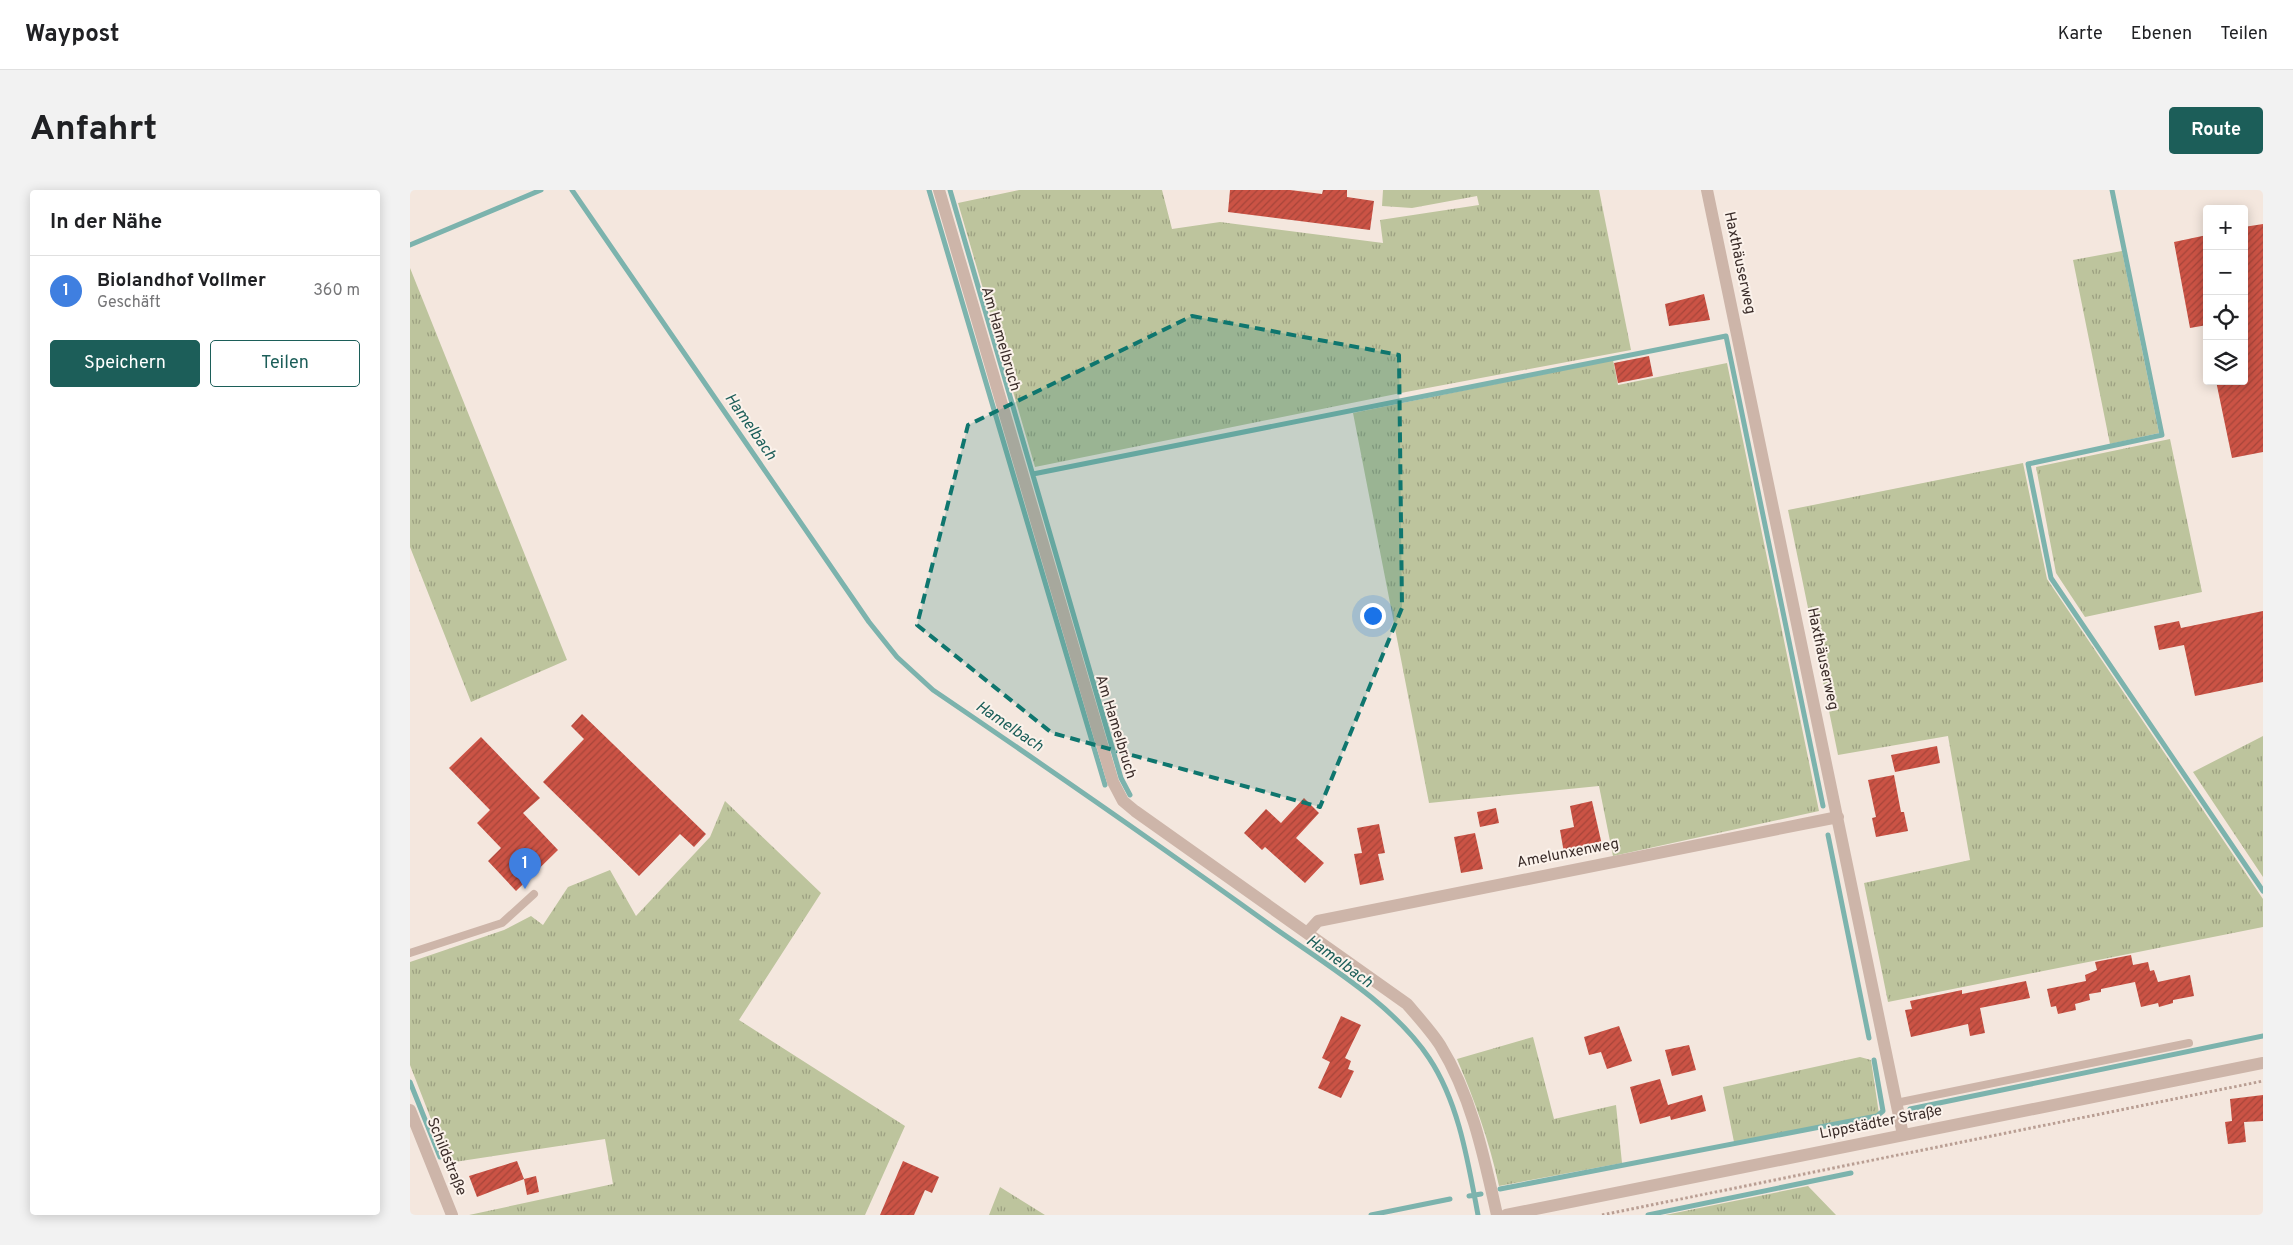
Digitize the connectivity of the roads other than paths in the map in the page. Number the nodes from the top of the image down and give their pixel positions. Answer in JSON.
{"nodes":[{"id":1,"x":939,"y":190,"type":"edge"},
{"id":2,"x":1707,"y":190,"type":"edge"},
{"id":3,"x":1838,"y":817,"type":"junction"},
{"id":4,"x":534,"y":894,"type":"dead end"},
{"id":5,"x":1308,"y":932,"type":"junction"},
{"id":6,"x":410,"y":953,"type":"edge"},
{"id":7,"x":2190,"y":1043,"type":"dead end"},
{"id":8,"x":2263,"y":1063,"type":"edge"},
{"id":9,"x":1896,"y":1103,"type":"junction"},
{"id":10,"x":410,"y":1110,"type":"edge"},
{"id":11,"x":1903,"y":1135,"type":"junction"},
{"id":12,"x":452,"y":1215,"type":"edge"},
{"id":13,"x":1497,"y":1215,"type":"edge"},
{"id":14,"x":1506,"y":1215,"type":"edge"}],
"edges":[{"from":1,"to":5,"type":"street","name":"Am Hamelbruch"},
{"from":2,"to":3,"type":"street","name":"Haxthäuserweg"},
{"from":3,"to":5,"type":"street","name":"Amelunxenweg"},
{"from":3,"to":9,"type":"street","name":"Haxthäuserweg"},
{"from":4,"to":6,"type":"lane"},
{"from":5,"to":13,"type":"street","name":"Am Hamelbruch"},
{"from":7,"to":9,"type":"lane"},
{"from":8,"to":11,"type":"street","name":"Lippstädter Straße"},
{"from":9,"to":11,"type":"street","name":"Haxthäuserweg"},
{"from":10,"to":12,"type":"street","name":"Schildstraße"},
{"from":11,"to":14,"type":"street","name":"Lippstädter Straße"}]}
